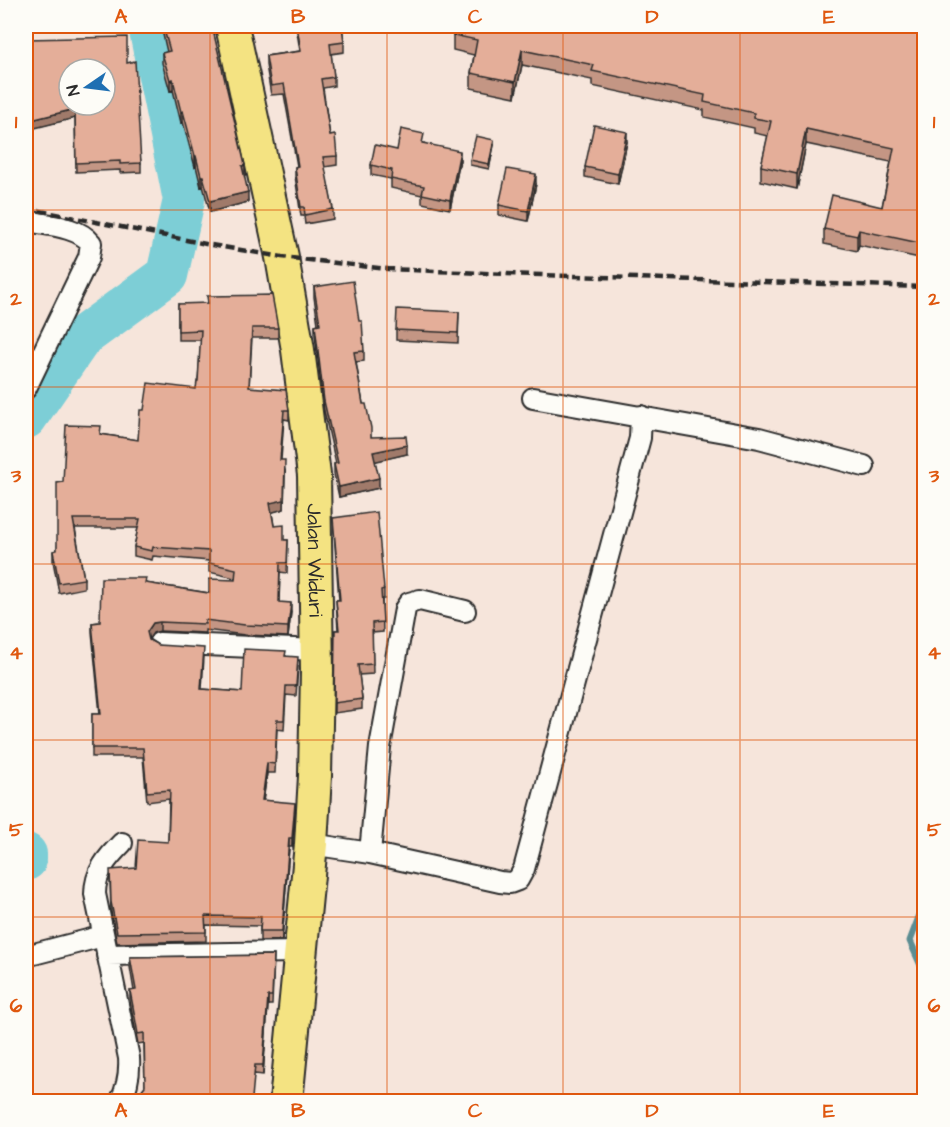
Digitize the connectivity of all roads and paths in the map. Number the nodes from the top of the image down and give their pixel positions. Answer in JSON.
{"nodes":[{"id":1,"x":232,"y":26,"type":"edge"},
{"id":2,"x":26,"y":221,"type":"edge"},
{"id":3,"x":26,"y":388,"type":"edge"},
{"id":4,"x":533,"y":398,"type":"dead end"},
{"id":5,"x":641,"y":416,"type":"junction"},
{"id":6,"x":864,"y":466,"type":"dead end"},
{"id":7,"x":465,"y":611,"type":"dead end"},
{"id":8,"x":159,"y":643,"type":"edge"},
{"id":9,"x":317,"y":650,"type":"junction"},
{"id":10,"x":122,"y":843,"type":"dead end"},
{"id":11,"x":321,"y":846,"type":"junction"},
{"id":12,"x":366,"y":852,"type":"junction"},
{"id":13,"x":103,"y":936,"type":"junction"},
{"id":14,"x":299,"y":952,"type":"junction"},
{"id":15,"x":107,"y":955,"type":"junction"},
{"id":16,"x":26,"y":956,"type":"edge"},
{"id":17,"x":120,"y":1101,"type":"edge"},
{"id":18,"x":286,"y":1101,"type":"edge"}],
"edges":[{"from":1,"to":9,"type":"main road","name":"Jalan Widuri"},
{"from":2,"to":3,"type":"street"},
{"from":4,"to":5,"type":"street"},
{"from":5,"to":6,"type":"street"},
{"from":5,"to":12,"type":"street"},
{"from":7,"to":12,"type":"street"},
{"from":8,"to":9,"type":"street"},
{"from":9,"to":11,"type":"main road","name":"Jalan Widuri"},
{"from":10,"to":13,"type":"street"},
{"from":11,"to":12,"type":"street"},
{"from":11,"to":14,"type":"main road","name":"Jalan Widuri"},
{"from":13,"to":15,"type":"street"},
{"from":13,"to":16,"type":"street"},
{"from":14,"to":15,"type":"street"},
{"from":14,"to":18,"type":"main road","name":"Jalan Widuri"},
{"from":15,"to":17,"type":"street"}]}
